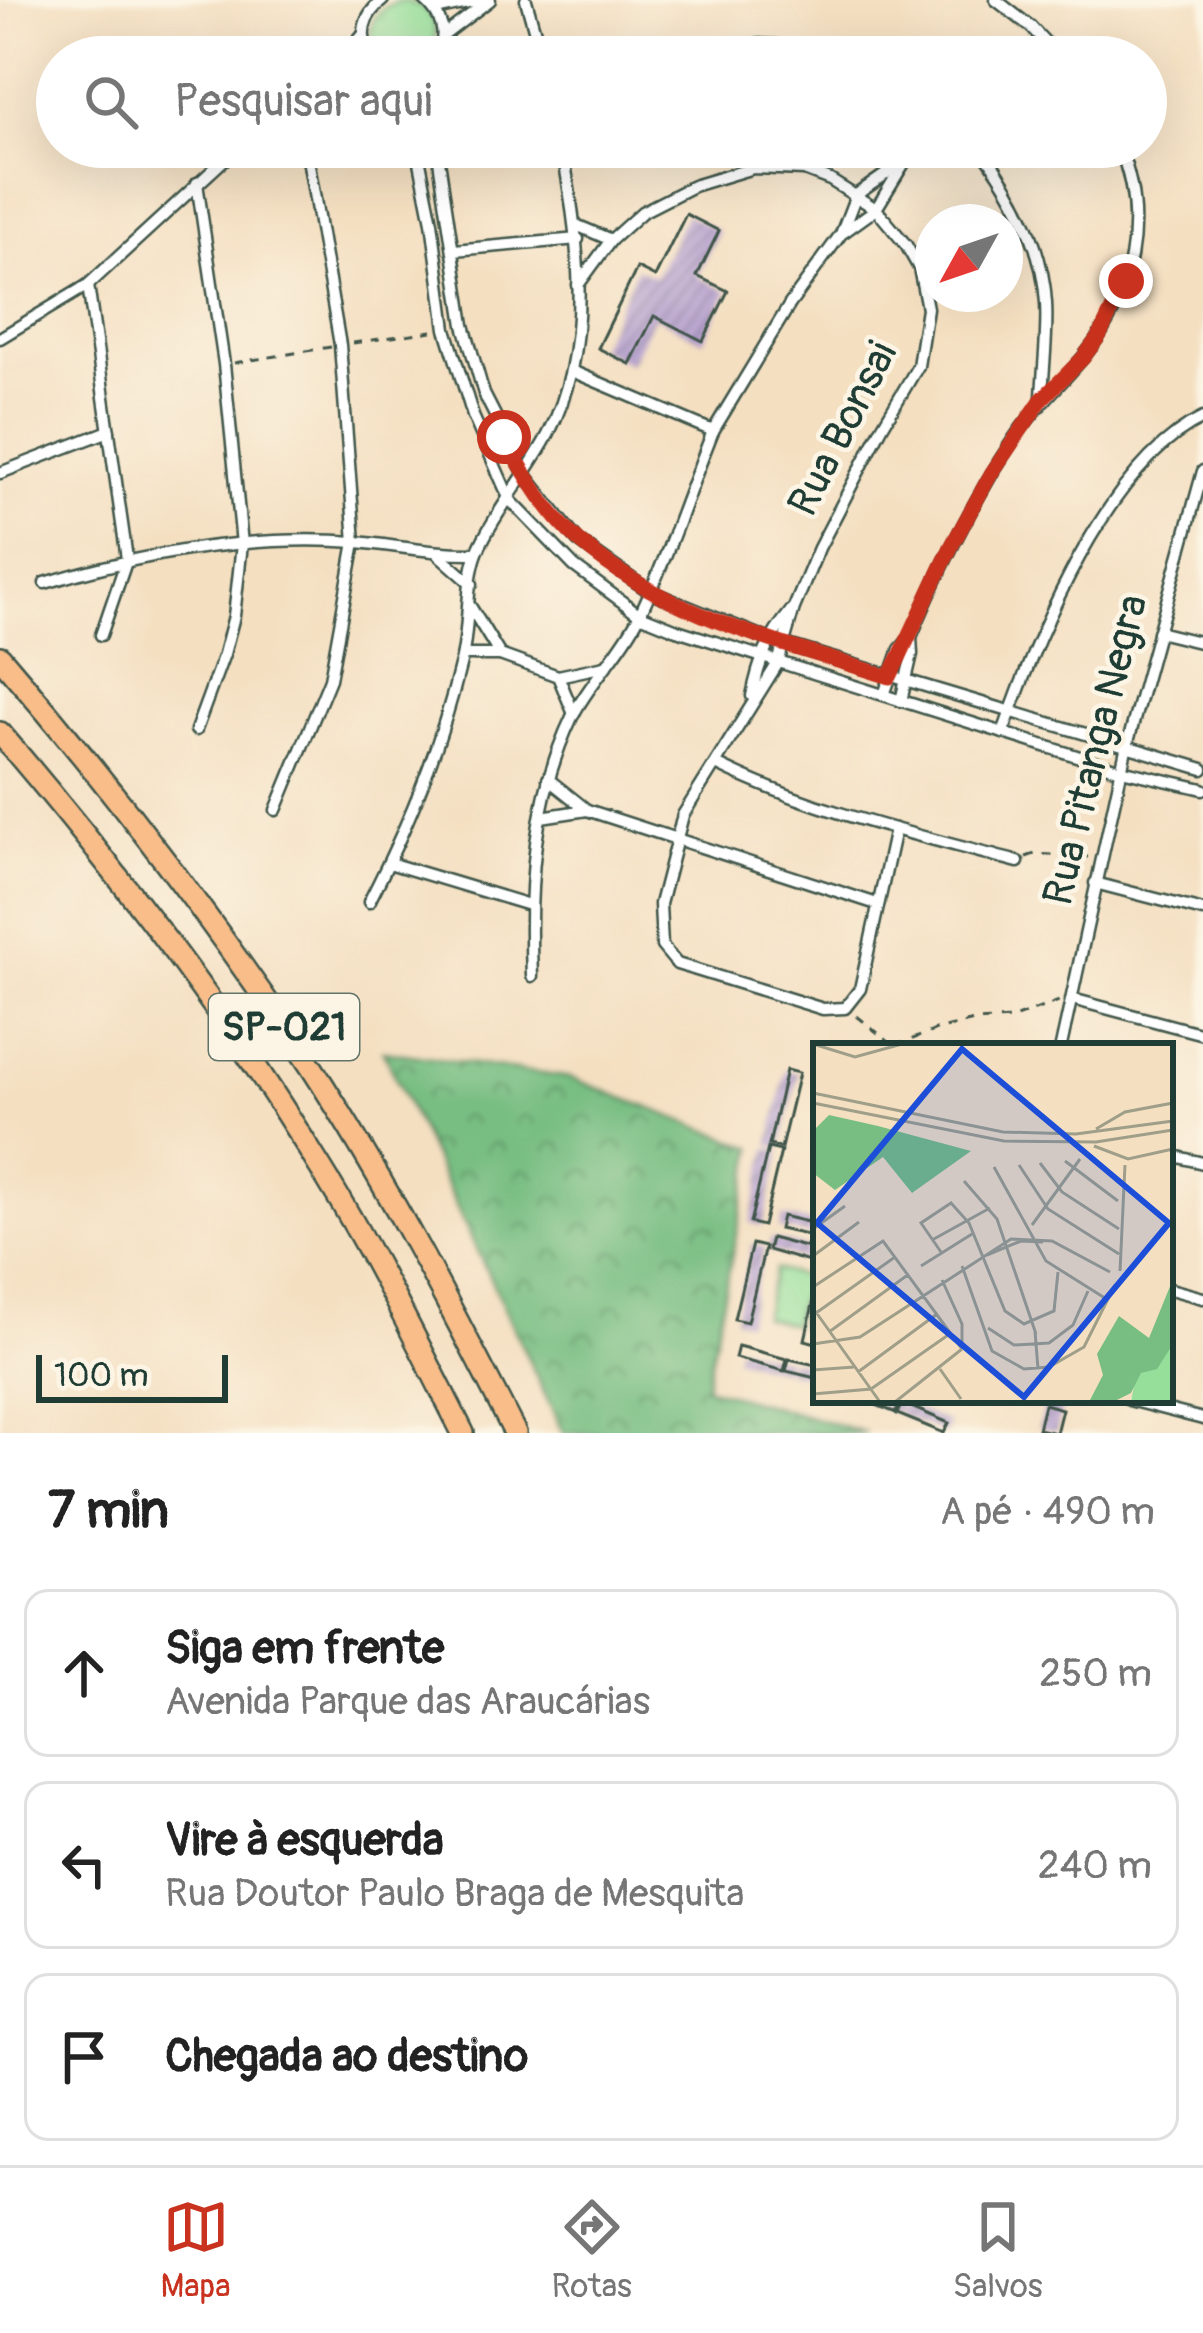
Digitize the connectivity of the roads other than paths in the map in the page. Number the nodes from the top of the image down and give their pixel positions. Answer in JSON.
{"nodes":[{"id":1,"x":382,"y":0,"type":"edge"},
{"id":2,"x":424,"y":0,"type":"edge"},
{"id":3,"x":486,"y":0,"type":"edge"},
{"id":4,"x":526,"y":0,"type":"edge"},
{"id":5,"x":996,"y":0,"type":"edge"},
{"id":6,"x":435,"y":10,"type":"junction"},
{"id":7,"x":363,"y":35,"type":"edge"},
{"id":8,"x":444,"y":35,"type":"joint"},
{"id":9,"x":536,"y":36,"type":"edge"},
{"id":10,"x":1038,"y":36,"type":"edge"},
{"id":11,"x":214,"y":168,"type":"edge"},
{"id":12,"x":310,"y":168,"type":"edge"},
{"id":13,"x":421,"y":168,"type":"edge"},
{"id":14,"x":440,"y":168,"type":"edge"},
{"id":15,"x":566,"y":168,"type":"edge"},
{"id":16,"x":895,"y":168,"type":"edge"},
{"id":17,"x":901,"y":168,"type":"edge"},
{"id":18,"x":993,"y":168,"type":"edge"},
{"id":19,"x":1125,"y":168,"type":"edge"},
{"id":20,"x":197,"y":183,"type":"junction"},
{"id":21,"x":856,"y":195,"type":"junction"},
{"id":22,"x":876,"y":209,"type":"junction"},
{"id":23,"x":577,"y":232,"type":"junction"},
{"id":24,"x":841,"y":234,"type":"junction"},
{"id":25,"x":611,"y":241,"type":"junction"},
{"id":26,"x":454,"y":250,"type":"junction"},
{"id":27,"x":88,"y":285,"type":"junction"},
{"id":28,"x":578,"y":285,"type":"junction"},
{"id":29,"x":0,"y":338,"type":"edge"},
{"id":30,"x":574,"y":372,"type":"junction"},
{"id":31,"x":1042,"y":399,"type":"junction"},
{"id":32,"x":1203,"y":418,"type":"edge"},
{"id":33,"x":109,"y":431,"type":"junction"},
{"id":34,"x":713,"y":431,"type":"junction"},
{"id":35,"x":1203,"y":471,"type":"edge"},
{"id":36,"x":0,"y":473,"type":"edge"},
{"id":37,"x":525,"y":474,"type":"junction"},
{"id":38,"x":510,"y":500,"type":"junction"},
{"id":39,"x":1197,"y":514,"type":"edge"},
{"id":40,"x":355,"y":542,"type":"junction"},
{"id":41,"x":242,"y":544,"type":"junction"},
{"id":42,"x":477,"y":553,"type":"junction"},
{"id":43,"x":438,"y":554,"type":"junction"},
{"id":44,"x":127,"y":559,"type":"junction"},
{"id":45,"x":45,"y":583,"type":"dead end"},
{"id":46,"x":472,"y":584,"type":"junction"},
{"id":47,"x":649,"y":591,"type":"junction"},
{"id":48,"x":470,"y":606,"type":"junction"},
{"id":49,"x":794,"y":608,"type":"junction"},
{"id":50,"x":640,"y":614,"type":"junction"},
{"id":51,"x":1157,"y":632,"type":"junction"},
{"id":52,"x":100,"y":635,"type":"dead end"},
{"id":53,"x":911,"y":637,"type":"junction"},
{"id":54,"x":768,"y":639,"type":"junction"},
{"id":55,"x":1203,"y":643,"type":"edge"},
{"id":56,"x":785,"y":644,"type":"junction"},
{"id":57,"x":463,"y":655,"type":"junction"},
{"id":58,"x":500,"y":655,"type":"junction"},
{"id":59,"x":0,"y":657,"type":"edge"},
{"id":60,"x":759,"y":658,"type":"junction"},
{"id":61,"x":778,"y":664,"type":"junction"},
{"id":62,"x":605,"y":666,"type":"junction"},
{"id":63,"x":558,"y":676,"type":"junction"},
{"id":64,"x":890,"y":677,"type":"junction"},
{"id":65,"x":907,"y":682,"type":"junction"},
{"id":66,"x":884,"y":695,"type":"junction"},
{"id":67,"x":901,"y":701,"type":"junction"},
{"id":68,"x":751,"y":705,"type":"junction"},
{"id":69,"x":574,"y":714,"type":"junction"},
{"id":70,"x":1010,"y":714,"type":"junction"},
{"id":71,"x":196,"y":730,"type":"dead end"},
{"id":72,"x":0,"y":733,"type":"edge"},
{"id":73,"x":1003,"y":734,"type":"junction"},
{"id":74,"x":1126,"y":749,"type":"junction"},
{"id":75,"x":716,"y":764,"type":"junction"},
{"id":76,"x":1198,"y":768,"type":"edge"},
{"id":77,"x":1121,"y":770,"type":"junction"},
{"id":78,"x":548,"y":779,"type":"junction"},
{"id":79,"x":1196,"y":787,"type":"edge"},
{"id":80,"x":276,"y":810,"type":"dead end"},
{"id":81,"x":587,"y":810,"type":"junction"},
{"id":82,"x":541,"y":817,"type":"junction"},
{"id":83,"x":896,"y":829,"type":"junction"},
{"id":84,"x":675,"y":836,"type":"junction"},
{"id":85,"x":1018,"y":862,"type":"road end"},
{"id":86,"x":389,"y":863,"type":"junction"},
{"id":87,"x":1095,"y":883,"type":"junction"},
{"id":88,"x":369,"y":902,"type":"dead end"},
{"id":89,"x":878,"y":904,"type":"junction"},
{"id":90,"x":529,"y":905,"type":"junction"},
{"id":91,"x":1203,"y":911,"type":"edge"},
{"id":92,"x":532,"y":976,"type":"dead end"},
{"id":93,"x":1072,"y":1000,"type":"junction"},
{"id":94,"x":1203,"y":1034,"type":"edge"},
{"id":95,"x":1062,"y":1043,"type":"edge"},
{"id":96,"x":1173,"y":1156,"type":"edge"},
{"id":97,"x":1203,"y":1163,"type":"edge"},
{"id":98,"x":1173,"y":1290,"type":"edge"},
{"id":99,"x":1203,"y":1298,"type":"edge"},
{"id":100,"x":1141,"y":1403,"type":"edge"},
{"id":101,"x":1203,"y":1419,"type":"edge"},
{"id":102,"x":463,"y":1433,"type":"edge"},
{"id":103,"x":515,"y":1433,"type":"edge"}],
"edges":[{"from":1,"to":7,"type":"street"},
{"from":2,"to":6,"type":"street"},
{"from":3,"to":6,"type":"street"},
{"from":3,"to":8,"type":"street"},
{"from":4,"to":9,"type":"street"},
{"from":5,"to":10,"type":"street"},
{"from":6,"to":8,"type":"street"},
{"from":11,"to":20,"type":"street"},
{"from":12,"to":40,"type":"street"},
{"from":13,"to":38,"type":"street"},
{"from":14,"to":26,"type":"street"},
{"from":15,"to":23,"type":"street"},
{"from":16,"to":21,"type":"street"},
{"from":17,"to":22,"type":"street"},
{"from":18,"to":31,"type":"street"},
{"from":19,"to":31,"type":"street"},
{"from":20,"to":27,"type":"street"},
{"from":20,"to":41,"type":"street"},
{"from":21,"to":22,"type":"street","name":"Rua Bonsai"},
{"from":21,"to":24,"type":"street"},
{"from":21,"to":25,"type":"street","name":"Rua Bonsai"},
{"from":22,"to":24,"type":"street"},
{"from":22,"to":49,"type":"street","name":"Rua Bonsai"},
{"from":23,"to":25,"type":"street"},
{"from":23,"to":26,"type":"street"},
{"from":23,"to":28,"type":"street"},
{"from":24,"to":34,"type":"street"},
{"from":25,"to":28,"type":"street","name":"Rua Bonsai"},
{"from":26,"to":37,"type":"street"},
{"from":27,"to":29,"type":"street"},
{"from":27,"to":33,"type":"street"},
{"from":28,"to":30,"type":"street"},
{"from":30,"to":34,"type":"street"},
{"from":30,"to":37,"type":"street"},
{"from":31,"to":53,"type":"street"},
{"from":32,"to":70,"type":"street"},
{"from":33,"to":36,"type":"street"},
{"from":33,"to":44,"type":"street"},
{"from":34,"to":47,"type":"street"},
{"from":35,"to":39,"type":"street","name":"Rua Pitanga Negra"},
{"from":37,"to":38,"type":"street"},
{"from":37,"to":47,"type":"street"},
{"from":38,"to":42,"type":"street"},
{"from":38,"to":50,"type":"street"},
{"from":39,"to":51,"type":"street","name":"Rua Pitanga Negra"},
{"from":40,"to":41,"type":"street"},
{"from":40,"to":43,"type":"street"},
{"from":40,"to":80,"type":"street"},
{"from":41,"to":44,"type":"street"},
{"from":41,"to":71,"type":"street"},
{"from":42,"to":43,"type":"street"},
{"from":42,"to":46,"type":"street"},
{"from":43,"to":46,"type":"street"},
{"from":44,"to":45,"type":"street"},
{"from":44,"to":52,"type":"street"},
{"from":46,"to":48,"type":"street"},
{"from":47,"to":50,"type":"street"},
{"from":47,"to":54,"type":"street"},
{"from":48,"to":57,"type":"street"},
{"from":48,"to":58,"type":"street"},
{"from":49,"to":54,"type":"street"},
{"from":49,"to":56,"type":"street"},
{"from":50,"to":60,"type":"street"},
{"from":50,"to":62,"type":"street"},
{"from":51,"to":55,"type":"street"},
{"from":51,"to":74,"type":"street","name":"Rua Pitanga Negra"},
{"from":53,"to":64,"type":"street"},
{"from":53,"to":65,"type":"street"},
{"from":54,"to":56,"type":"street"},
{"from":54,"to":60,"type":"street"},
{"from":56,"to":61,"type":"street"},
{"from":56,"to":64,"type":"street"},
{"from":57,"to":58,"type":"street"},
{"from":57,"to":86,"type":"street"},
{"from":58,"to":63,"type":"street"},
{"from":59,"to":103,"type":"highway","number":"SP-021"},
{"from":60,"to":61,"type":"street"},
{"from":60,"to":68,"type":"street"},
{"from":61,"to":66,"type":"street"},
{"from":61,"to":68,"type":"street"},
{"from":62,"to":63,"type":"street"},
{"from":62,"to":69,"type":"street"},
{"from":63,"to":69,"type":"street"},
{"from":64,"to":65,"type":"street"},
{"from":64,"to":66,"type":"street"},
{"from":65,"to":67,"type":"street"},
{"from":65,"to":70,"type":"street"},
{"from":66,"to":67,"type":"street"},
{"from":67,"to":73,"type":"street"},
{"from":68,"to":75,"type":"street"},
{"from":69,"to":78,"type":"street"},
{"from":70,"to":73,"type":"street"},
{"from":70,"to":74,"type":"street"},
{"from":72,"to":102,"type":"highway","number":"SP-021"},
{"from":73,"to":77,"type":"street"},
{"from":74,"to":76,"type":"street"},
{"from":74,"to":77,"type":"street","name":"Rua Pitanga Negra"},
{"from":75,"to":83,"type":"street"},
{"from":75,"to":84,"type":"street"},
{"from":76,"to":79,"type":"street"},
{"from":77,"to":79,"type":"street"},
{"from":77,"to":87,"type":"street","name":"Rua Pitanga Negra"},
{"from":78,"to":81,"type":"street"},
{"from":78,"to":82,"type":"street"},
{"from":81,"to":82,"type":"street"},
{"from":81,"to":84,"type":"street"},
{"from":82,"to":90,"type":"street"},
{"from":83,"to":85,"type":"street"},
{"from":83,"to":89,"type":"street"},
{"from":84,"to":89,"type":"street"},
{"from":84,"to":89,"type":"street"},
{"from":86,"to":88,"type":"street"},
{"from":86,"to":90,"type":"street"},
{"from":87,"to":91,"type":"street"},
{"from":87,"to":93,"type":"street","name":"Rua Pitanga Negra"},
{"from":90,"to":92,"type":"street"},
{"from":93,"to":94,"type":"street"},
{"from":93,"to":95,"type":"street","name":"Rua Pitanga Negra"},
{"from":96,"to":97,"type":"street"},
{"from":98,"to":99,"type":"street"},
{"from":100,"to":101,"type":"street"}]}
